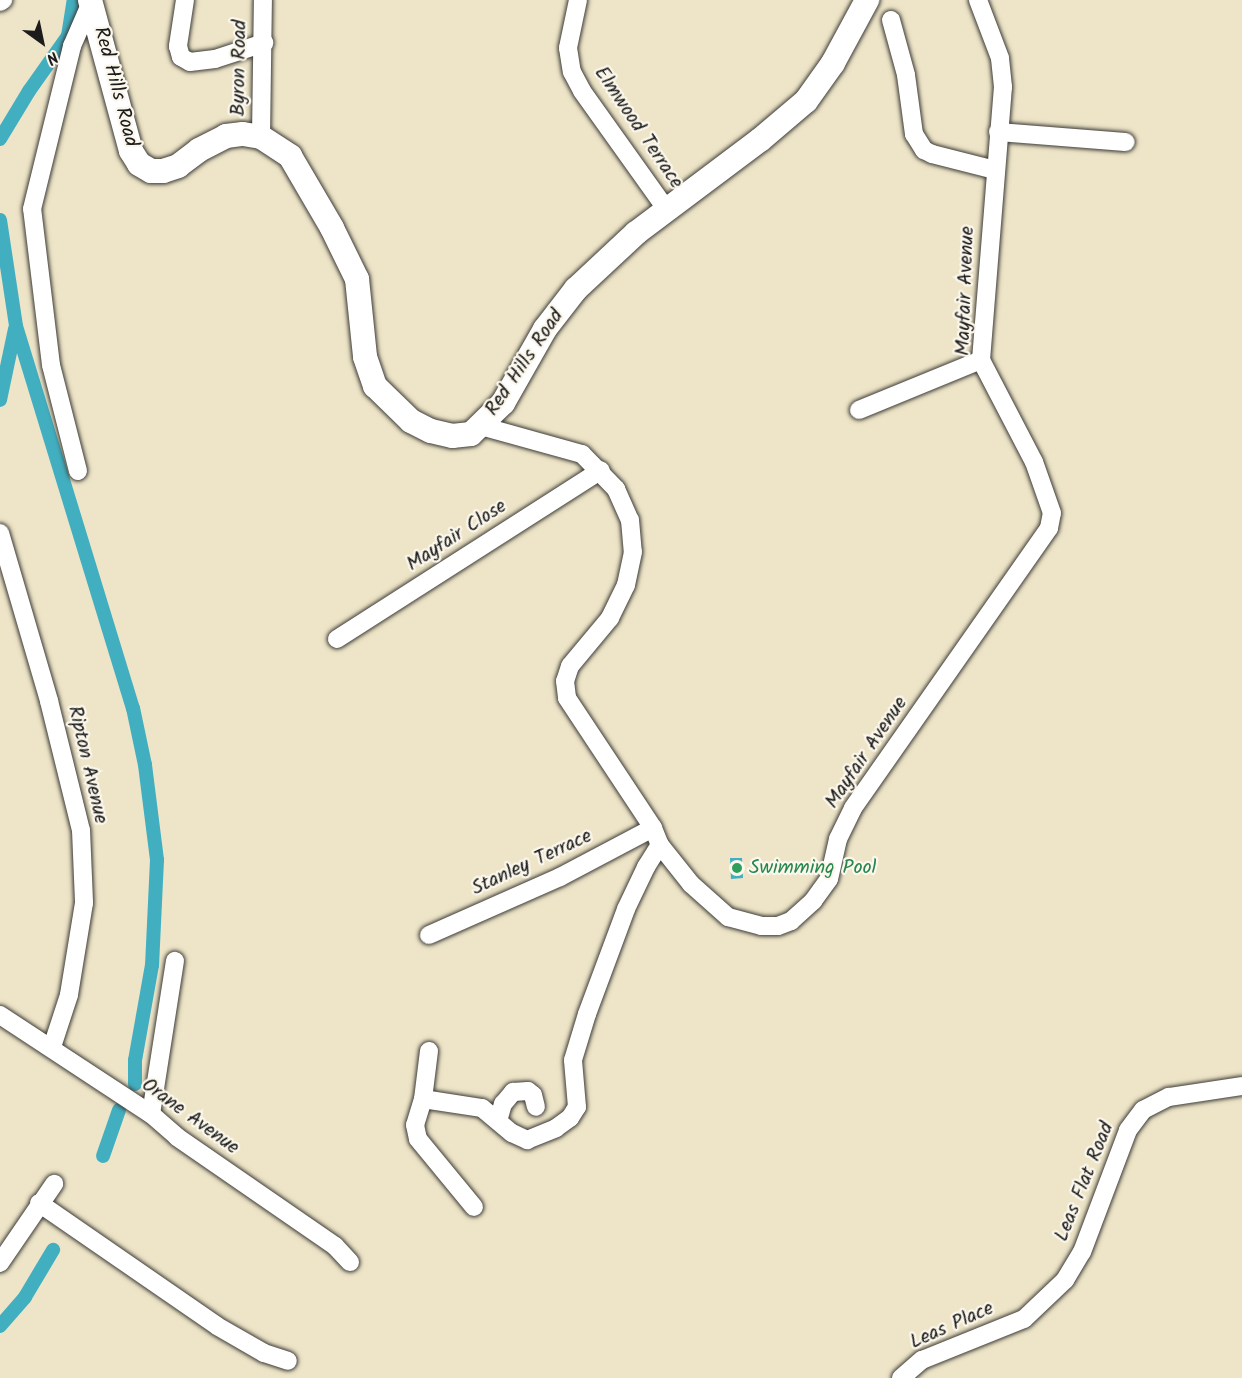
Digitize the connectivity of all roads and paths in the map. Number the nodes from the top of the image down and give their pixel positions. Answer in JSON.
{"nodes":[{"id":1,"x":91,"y":0,"type":"edge"},
{"id":2,"x":185,"y":0,"type":"edge"},
{"id":3,"x":264,"y":0,"type":"edge"},
{"id":4,"x":578,"y":0,"type":"edge"},
{"id":5,"x":867,"y":0,"type":"edge"},
{"id":6,"x":978,"y":0,"type":"edge"},
{"id":7,"x":891,"y":20,"type":"dead end"},
{"id":8,"x":264,"y":43,"type":"junction"},
{"id":9,"x":998,"y":132,"type":"junction"},
{"id":10,"x":261,"y":137,"type":"junction"},
{"id":11,"x":1126,"y":142,"type":"dead end"},
{"id":12,"x":995,"y":170,"type":"junction"},
{"id":13,"x":667,"y":210,"type":"junction"},
{"id":14,"x":981,"y":360,"type":"junction"},
{"id":15,"x":860,"y":410,"type":"dead end"},
{"id":16,"x":481,"y":426,"type":"junction"},
{"id":17,"x":601,"y":470,"type":"junction"},
{"id":18,"x":78,"y":471,"type":"dead end"},
{"id":19,"x":0,"y":533,"type":"edge"},
{"id":20,"x":4,"y":568,"type":"edge"},
{"id":21,"x":337,"y":639,"type":"dead end"},
{"id":22,"x":653,"y":828,"type":"junction"},
{"id":23,"x":660,"y":845,"type":"junction"},
{"id":24,"x":429,"y":935,"type":"dead end"},
{"id":25,"x":175,"y":961,"type":"dead end"},
{"id":26,"x":0,"y":1015,"type":"edge"},
{"id":27,"x":52,"y":1047,"type":"junction"},
{"id":28,"x":429,"y":1051,"type":"dead end"},
{"id":29,"x":1242,"y":1086,"type":"edge"},
{"id":30,"x":423,"y":1099,"type":"junction"},
{"id":31,"x":536,"y":1107,"type":"dead end"},
{"id":32,"x":151,"y":1114,"type":"junction"},
{"id":33,"x":498,"y":1121,"type":"junction"},
{"id":34,"x":54,"y":1184,"type":"dead end"},
{"id":35,"x":39,"y":1203,"type":"junction"},
{"id":36,"x":474,"y":1207,"type":"dead end"},
{"id":37,"x":350,"y":1262,"type":"dead end"},
{"id":38,"x":0,"y":1263,"type":"edge"},
{"id":39,"x":1024,"y":1319,"type":"joint"},
{"id":40,"x":288,"y":1362,"type":"dead end"},
{"id":41,"x":901,"y":1378,"type":"edge"}],
"edges":[{"from":1,"to":10,"type":"main road","name":"Red Hills Road"},
{"from":1,"to":18,"type":"street"},
{"from":2,"to":8,"type":"street"},
{"from":3,"to":8,"type":"street","name":"Byron Road"},
{"from":4,"to":13,"type":"street","name":"Elmwood Terrace"},
{"from":5,"to":13,"type":"main road","name":"Red Hills Road"},
{"from":6,"to":9,"type":"street","name":"Mayfair Avenue"},
{"from":7,"to":12,"type":"street"},
{"from":8,"to":10,"type":"street","name":"Byron Road"},
{"from":9,"to":11,"type":"street"},
{"from":9,"to":12,"type":"street","name":"Mayfair Avenue"},
{"from":10,"to":16,"type":"main road","name":"Red Hills Road"},
{"from":12,"to":14,"type":"street","name":"Mayfair Avenue"},
{"from":13,"to":16,"type":"main road","name":"Red Hills Road"},
{"from":14,"to":15,"type":"street"},
{"from":14,"to":23,"type":"street","name":"Mayfair Avenue"},
{"from":16,"to":17,"type":"street","name":"Mayfair Avenue"},
{"from":17,"to":21,"type":"street","name":"Mayfair Close"},
{"from":17,"to":22,"type":"street","name":"Mayfair Avenue"},
{"from":19,"to":20,"type":"street","name":"Ripton Avenue"},
{"from":20,"to":27,"type":"street","name":"Ripton Avenue"},
{"from":22,"to":23,"type":"street","name":"Mayfair Avenue"},
{"from":22,"to":24,"type":"street","name":"Stanley Terrace"},
{"from":23,"to":33,"type":"street"},
{"from":25,"to":32,"type":"street"},
{"from":26,"to":27,"type":"street","name":"Orane Avenue"},
{"from":27,"to":32,"type":"street","name":"Orane Avenue"},
{"from":28,"to":30,"type":"street"},
{"from":29,"to":39,"type":"street","name":"Leas Flat Road"},
{"from":30,"to":33,"type":"street"},
{"from":30,"to":36,"type":"street"},
{"from":31,"to":33,"type":"street"},
{"from":32,"to":37,"type":"street","name":"Orane Avenue"},
{"from":34,"to":35,"type":"street"},
{"from":35,"to":38,"type":"street"},
{"from":35,"to":40,"type":"street"},
{"from":39,"to":41,"type":"street","name":"Leas Place"}]}
